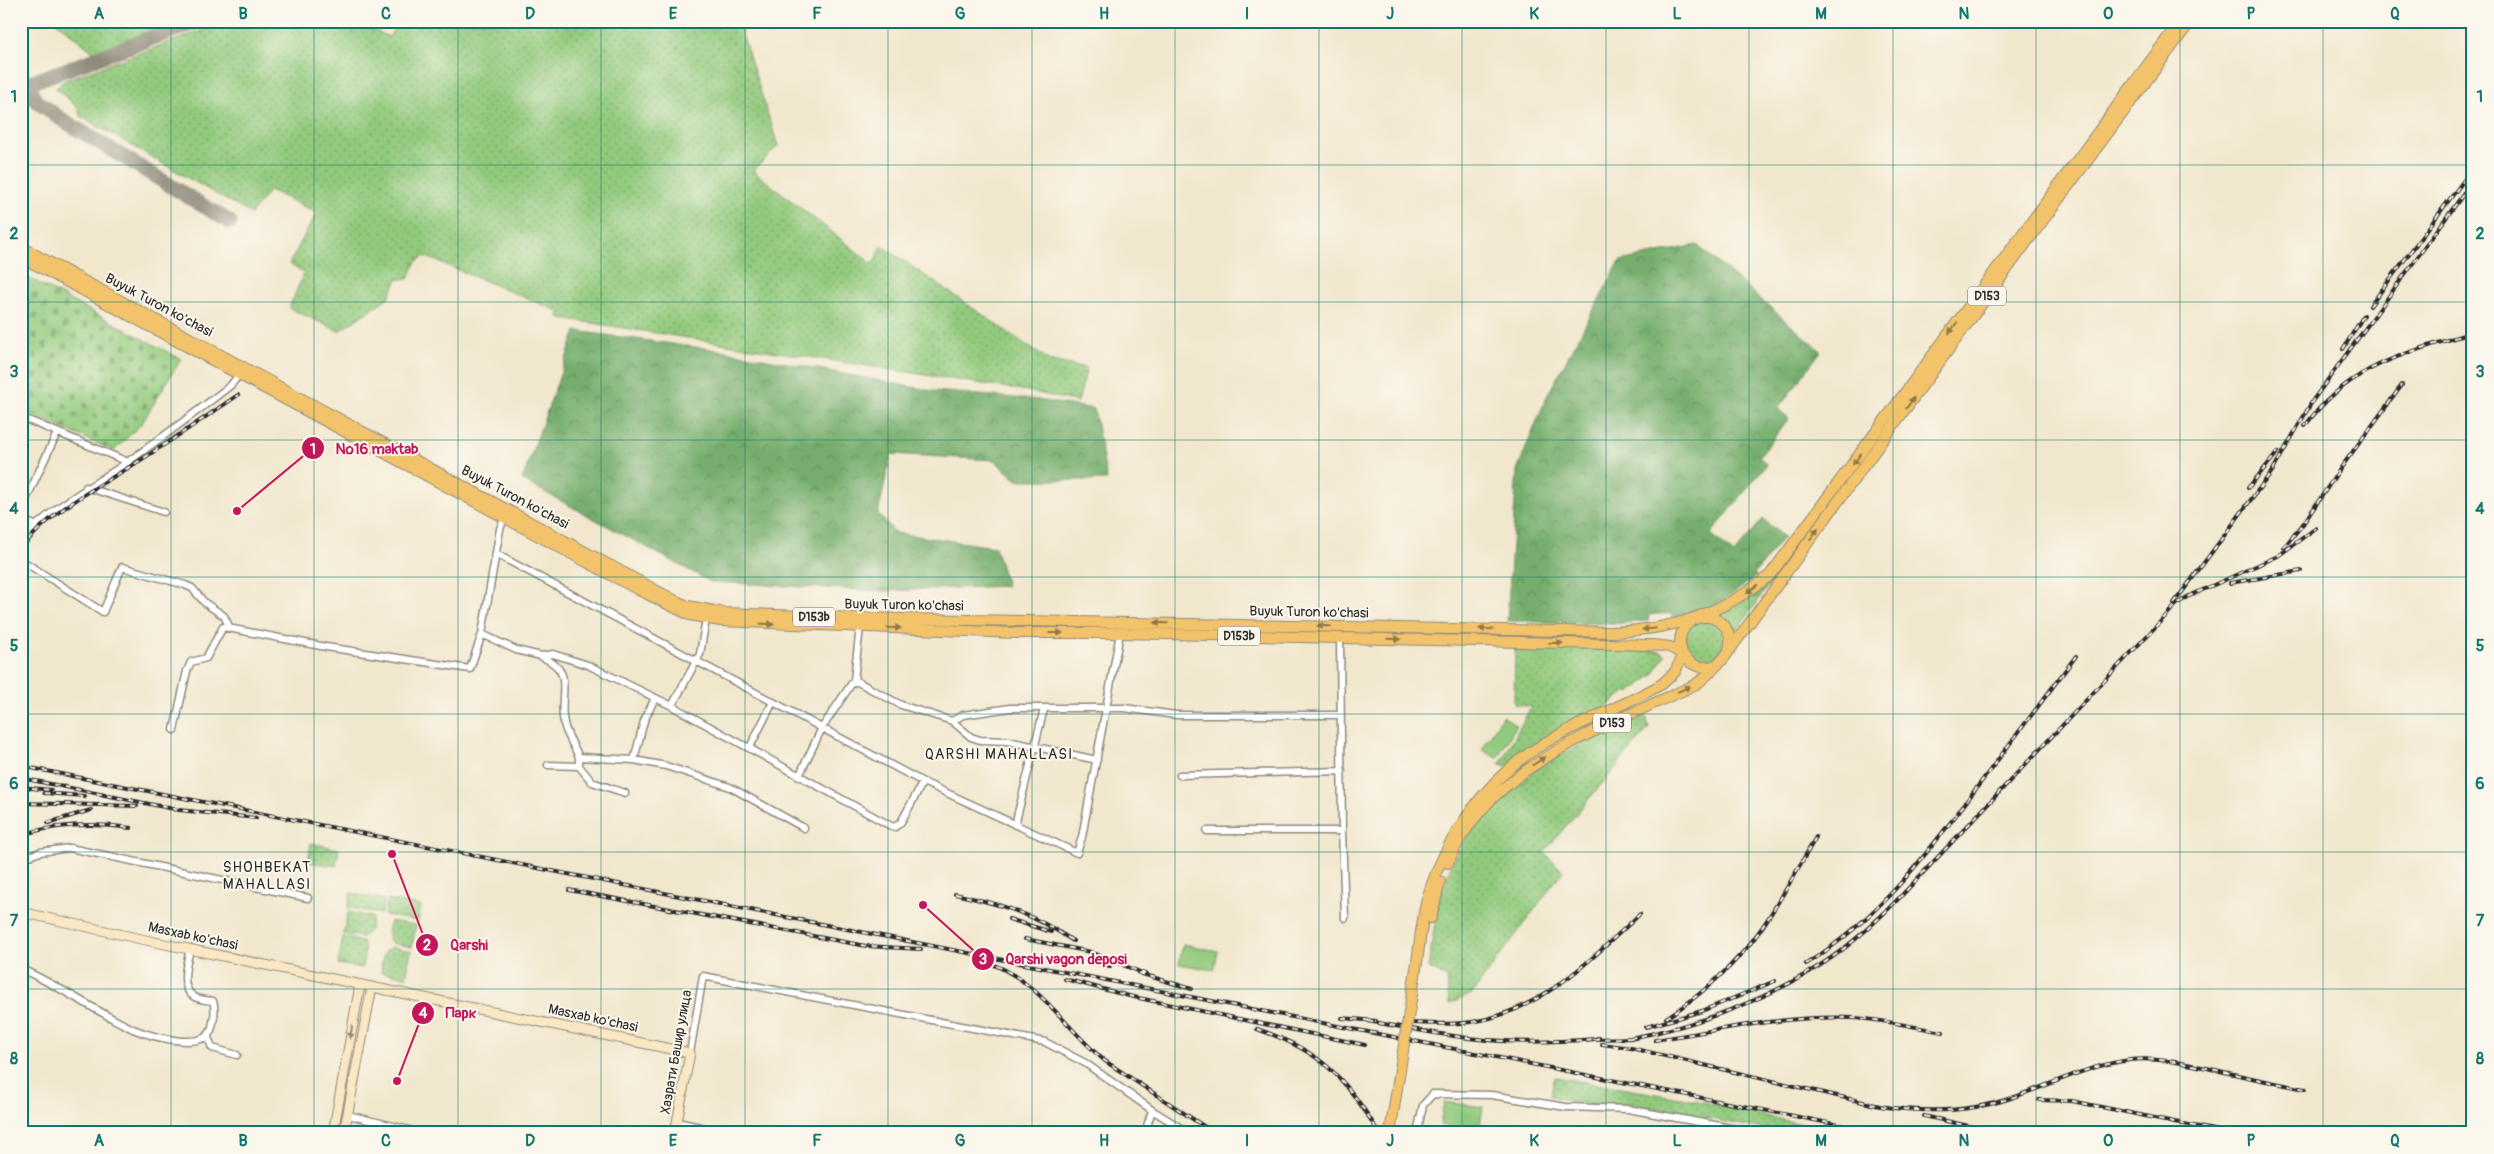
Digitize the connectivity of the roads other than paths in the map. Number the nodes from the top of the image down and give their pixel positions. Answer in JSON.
{"nodes":[{"id":1,"x":2180,"y":21,"type":"edge"},
{"id":2,"x":2191,"y":21,"type":"edge"},
{"id":3,"x":21,"y":247,"type":"edge"},
{"id":4,"x":21,"y":257,"type":"edge"},
{"id":5,"x":243,"y":370,"type":"junction"},
{"id":6,"x":21,"y":417,"type":"edge"},
{"id":7,"x":57,"y":433,"type":"junction"},
{"id":8,"x":128,"y":462,"type":"junction"},
{"id":9,"x":86,"y":487,"type":"junction"},
{"id":10,"x":21,"y":510,"type":"edge"},
{"id":11,"x":164,"y":512,"type":"dead end"},
{"id":12,"x":505,"y":516,"type":"junction"},
{"id":13,"x":21,"y":520,"type":"edge"},
{"id":14,"x":35,"y":526,"type":"junction"},
{"id":15,"x":21,"y":541,"type":"edge"},
{"id":16,"x":496,"y":554,"type":"junction"},
{"id":17,"x":21,"y":560,"type":"edge"},
{"id":18,"x":1696,"y":618,"type":"junction"},
{"id":19,"x":706,"y":619,"type":"junction"},
{"id":20,"x":230,"y":626,"type":"junction"},
{"id":21,"x":860,"y":627,"type":"junction"},
{"id":22,"x":1123,"y":629,"type":"junction"},
{"id":23,"x":482,"y":634,"type":"junction"},
{"id":24,"x":1340,"y":638,"type":"junction"},
{"id":25,"x":1683,"y":655,"type":"junction"},
{"id":26,"x":541,"y":656,"type":"junction"},
{"id":27,"x":1724,"y":658,"type":"junction"},
{"id":28,"x":696,"y":660,"type":"junction"},
{"id":29,"x":854,"y":680,"type":"junction"},
{"id":30,"x":655,"y":698,"type":"junction"},
{"id":31,"x":773,"y":702,"type":"junction"},
{"id":32,"x":672,"y":706,"type":"junction"},
{"id":33,"x":1044,"y":708,"type":"junction"},
{"id":34,"x":1107,"y":708,"type":"junction"},
{"id":35,"x":1340,"y":715,"type":"junction"},
{"id":36,"x":952,"y":721,"type":"junction"},
{"id":37,"x":822,"y":728,"type":"junction"},
{"id":38,"x":174,"y":730,"type":"dead end"},
{"id":39,"x":1034,"y":746,"type":"junction"},
{"id":40,"x":750,"y":747,"type":"junction"},
{"id":41,"x":579,"y":757,"type":"junction"},
{"id":42,"x":634,"y":760,"type":"junction"},
{"id":43,"x":1097,"y":760,"type":"junction"},
{"id":44,"x":548,"y":765,"type":"dead end"},
{"id":45,"x":579,"y":766,"type":"junction"},
{"id":46,"x":1342,"y":771,"type":"junction"},
{"id":47,"x":1180,"y":775,"type":"dead end"},
{"id":48,"x":799,"y":776,"type":"junction"},
{"id":49,"x":923,"y":782,"type":"junction"},
{"id":50,"x":625,"y":793,"type":"dead end"},
{"id":51,"x":1015,"y":825,"type":"junction"},
{"id":52,"x":804,"y":828,"type":"dead end"},
{"id":53,"x":1207,"y":831,"type":"dead end"},
{"id":54,"x":1342,"y":831,"type":"junction"},
{"id":55,"x":21,"y":859,"type":"edge"},
{"id":56,"x":308,"y":898,"type":"dead end"},
{"id":57,"x":21,"y":912,"type":"edge"},
{"id":58,"x":1345,"y":918,"type":"dead end"},
{"id":59,"x":190,"y":950,"type":"junction"},
{"id":60,"x":1420,"y":963,"type":"junction"},
{"id":61,"x":21,"y":969,"type":"edge"},
{"id":62,"x":360,"y":984,"type":"junction"},
{"id":63,"x":372,"y":987,"type":"junction"},
{"id":64,"x":208,"y":1037,"type":"junction"},
{"id":65,"x":690,"y":1053,"type":"junction"},
{"id":66,"x":238,"y":1055,"type":"dead end"},
{"id":67,"x":1152,"y":1110,"type":"junction"},
{"id":68,"x":348,"y":1115,"type":"junction"},
{"id":69,"x":677,"y":1122,"type":"junction"},
{"id":70,"x":333,"y":1133,"type":"edge"},
{"id":71,"x":344,"y":1133,"type":"edge"},
{"id":72,"x":422,"y":1133,"type":"edge"},
{"id":73,"x":675,"y":1133,"type":"edge"},
{"id":74,"x":726,"y":1133,"type":"edge"},
{"id":75,"x":1145,"y":1133,"type":"edge"},
{"id":76,"x":1189,"y":1133,"type":"edge"},
{"id":77,"x":1390,"y":1133,"type":"edge"},
{"id":78,"x":1396,"y":1133,"type":"edge"},
{"id":79,"x":1417,"y":1133,"type":"edge"},
{"id":80,"x":1758,"y":1133,"type":"edge"}],
"edges":[{"from":1,"to":18,"type":"main road","number":"D153","one_way":true},
{"from":27,"to":2,"type":"main road","number":"D153","one_way":true},
{"from":3,"to":5,"type":"main road","name":"Buyuk Turon ko'chasi","number":"D153b"},
{"from":4,"to":5,"type":"main road","name":"Buyuk Turon ko'chasi","number":"D153b"},
{"from":5,"to":8,"type":"street"},
{"from":5,"to":12,"type":"main road","name":"Buyuk Turon ko'chasi","number":"D153b"},
{"from":5,"to":22,"type":"main road","name":"Buyuk Turon ko'chasi","number":"D153b"},
{"from":6,"to":7,"type":"street"},
{"from":7,"to":8,"type":"street"},
{"from":7,"to":10,"type":"street"},
{"from":8,"to":9,"type":"street"},
{"from":9,"to":11,"type":"street"},
{"from":9,"to":14,"type":"street"},
{"from":12,"to":16,"type":"street"},
{"from":12,"to":19,"type":"main road","name":"Buyuk Turon ko'chasi","number":"D153b"},
{"from":13,"to":14,"type":"street"},
{"from":14,"to":15,"type":"street"},
{"from":16,"to":23,"type":"street"},
{"from":16,"to":28,"type":"street"},
{"from":17,"to":20,"type":"street"},
{"from":18,"to":22,"type":"main road","name":"Buyuk Turon ko'chasi","number":"D153b","one_way":true},
{"from":18,"to":25,"type":"main road","number":"D153"},
{"from":18,"to":27,"type":"main road"},
{"from":19,"to":21,"type":"main road","name":"Buyuk Turon ko'chasi","number":"D153b","one_way":true},
{"from":19,"to":28,"type":"street"},
{"from":20,"to":23,"type":"street"},
{"from":20,"to":38,"type":"street"},
{"from":21,"to":22,"type":"main road","name":"Buyuk Turon ko'chasi","number":"D153b","one_way":true},
{"from":21,"to":29,"type":"street"},
{"from":22,"to":24,"type":"main road","name":"Buyuk Turon ko'chasi","number":"D153b"},
{"from":22,"to":34,"type":"street"},
{"from":23,"to":26,"type":"street"},
{"from":24,"to":25,"type":"main road","name":"Buyuk Turon ko'chasi","number":"D153b","one_way":true},
{"from":24,"to":35,"type":"street"},
{"from":25,"to":27,"type":"main road"},
{"from":25,"to":60,"type":"main road","number":"D153"},
{"from":26,"to":30,"type":"street"},
{"from":26,"to":41,"type":"street"},
{"from":60,"to":27,"type":"main road","number":"D153","one_way":true},
{"from":28,"to":31,"type":"street"},
{"from":28,"to":32,"type":"street"},
{"from":29,"to":36,"type":"street"},
{"from":29,"to":37,"type":"street"},
{"from":30,"to":32,"type":"street"},
{"from":30,"to":42,"type":"street"},
{"from":31,"to":37,"type":"street"},
{"from":31,"to":40,"type":"street"},
{"from":32,"to":40,"type":"street"},
{"from":33,"to":34,"type":"street"},
{"from":33,"to":36,"type":"street"},
{"from":33,"to":39,"type":"street"},
{"from":34,"to":35,"type":"street"},
{"from":34,"to":43,"type":"street"},
{"from":35,"to":46,"type":"street"},
{"from":36,"to":39,"type":"street"},
{"from":37,"to":48,"type":"street"},
{"from":37,"to":49,"type":"street"},
{"from":39,"to":43,"type":"street"},
{"from":39,"to":51,"type":"street"},
{"from":40,"to":48,"type":"street"},
{"from":41,"to":42,"type":"street"},
{"from":41,"to":45,"type":"street"},
{"from":42,"to":52,"type":"street"},
{"from":43,"to":51,"type":"street"},
{"from":44,"to":45,"type":"street"},
{"from":45,"to":50,"type":"street"},
{"from":46,"to":47,"type":"street"},
{"from":46,"to":54,"type":"street"},
{"from":48,"to":49,"type":"street"},
{"from":49,"to":51,"type":"street"},
{"from":53,"to":54,"type":"street"},
{"from":54,"to":58,"type":"street"},
{"from":55,"to":56,"type":"street"},
{"from":57,"to":59,"type":"main road","name":"Masxab ko'chasi"},
{"from":59,"to":62,"type":"main road","name":"Masxab ko'chasi"},
{"from":59,"to":64,"type":"street"},
{"from":60,"to":77,"type":"main road","number":"D153","bridge":true},
{"from":60,"to":78,"type":"main road","number":"D153"},
{"from":61,"to":64,"type":"street"},
{"from":62,"to":63,"type":"main road","name":"Masxab ko'chasi"},
{"from":62,"to":70,"type":"main road","one_way":true},
{"from":63,"to":65,"type":"main road","name":"Masxab ko'chasi"},
{"from":63,"to":68,"type":"main road"},
{"from":64,"to":66,"type":"street"},
{"from":65,"to":67,"type":"street","name":"Хазрати Башир улица"},
{"from":65,"to":69,"type":"main road","name":"Хазрати Башир улица"},
{"from":67,"to":75,"type":"street"},
{"from":67,"to":76,"type":"street"},
{"from":68,"to":71,"type":"main road"},
{"from":68,"to":72,"type":"street"},
{"from":69,"to":73,"type":"main road","name":"Хазрати Башир улица"},
{"from":69,"to":74,"type":"street"},
{"from":79,"to":80,"type":"street"}]}
